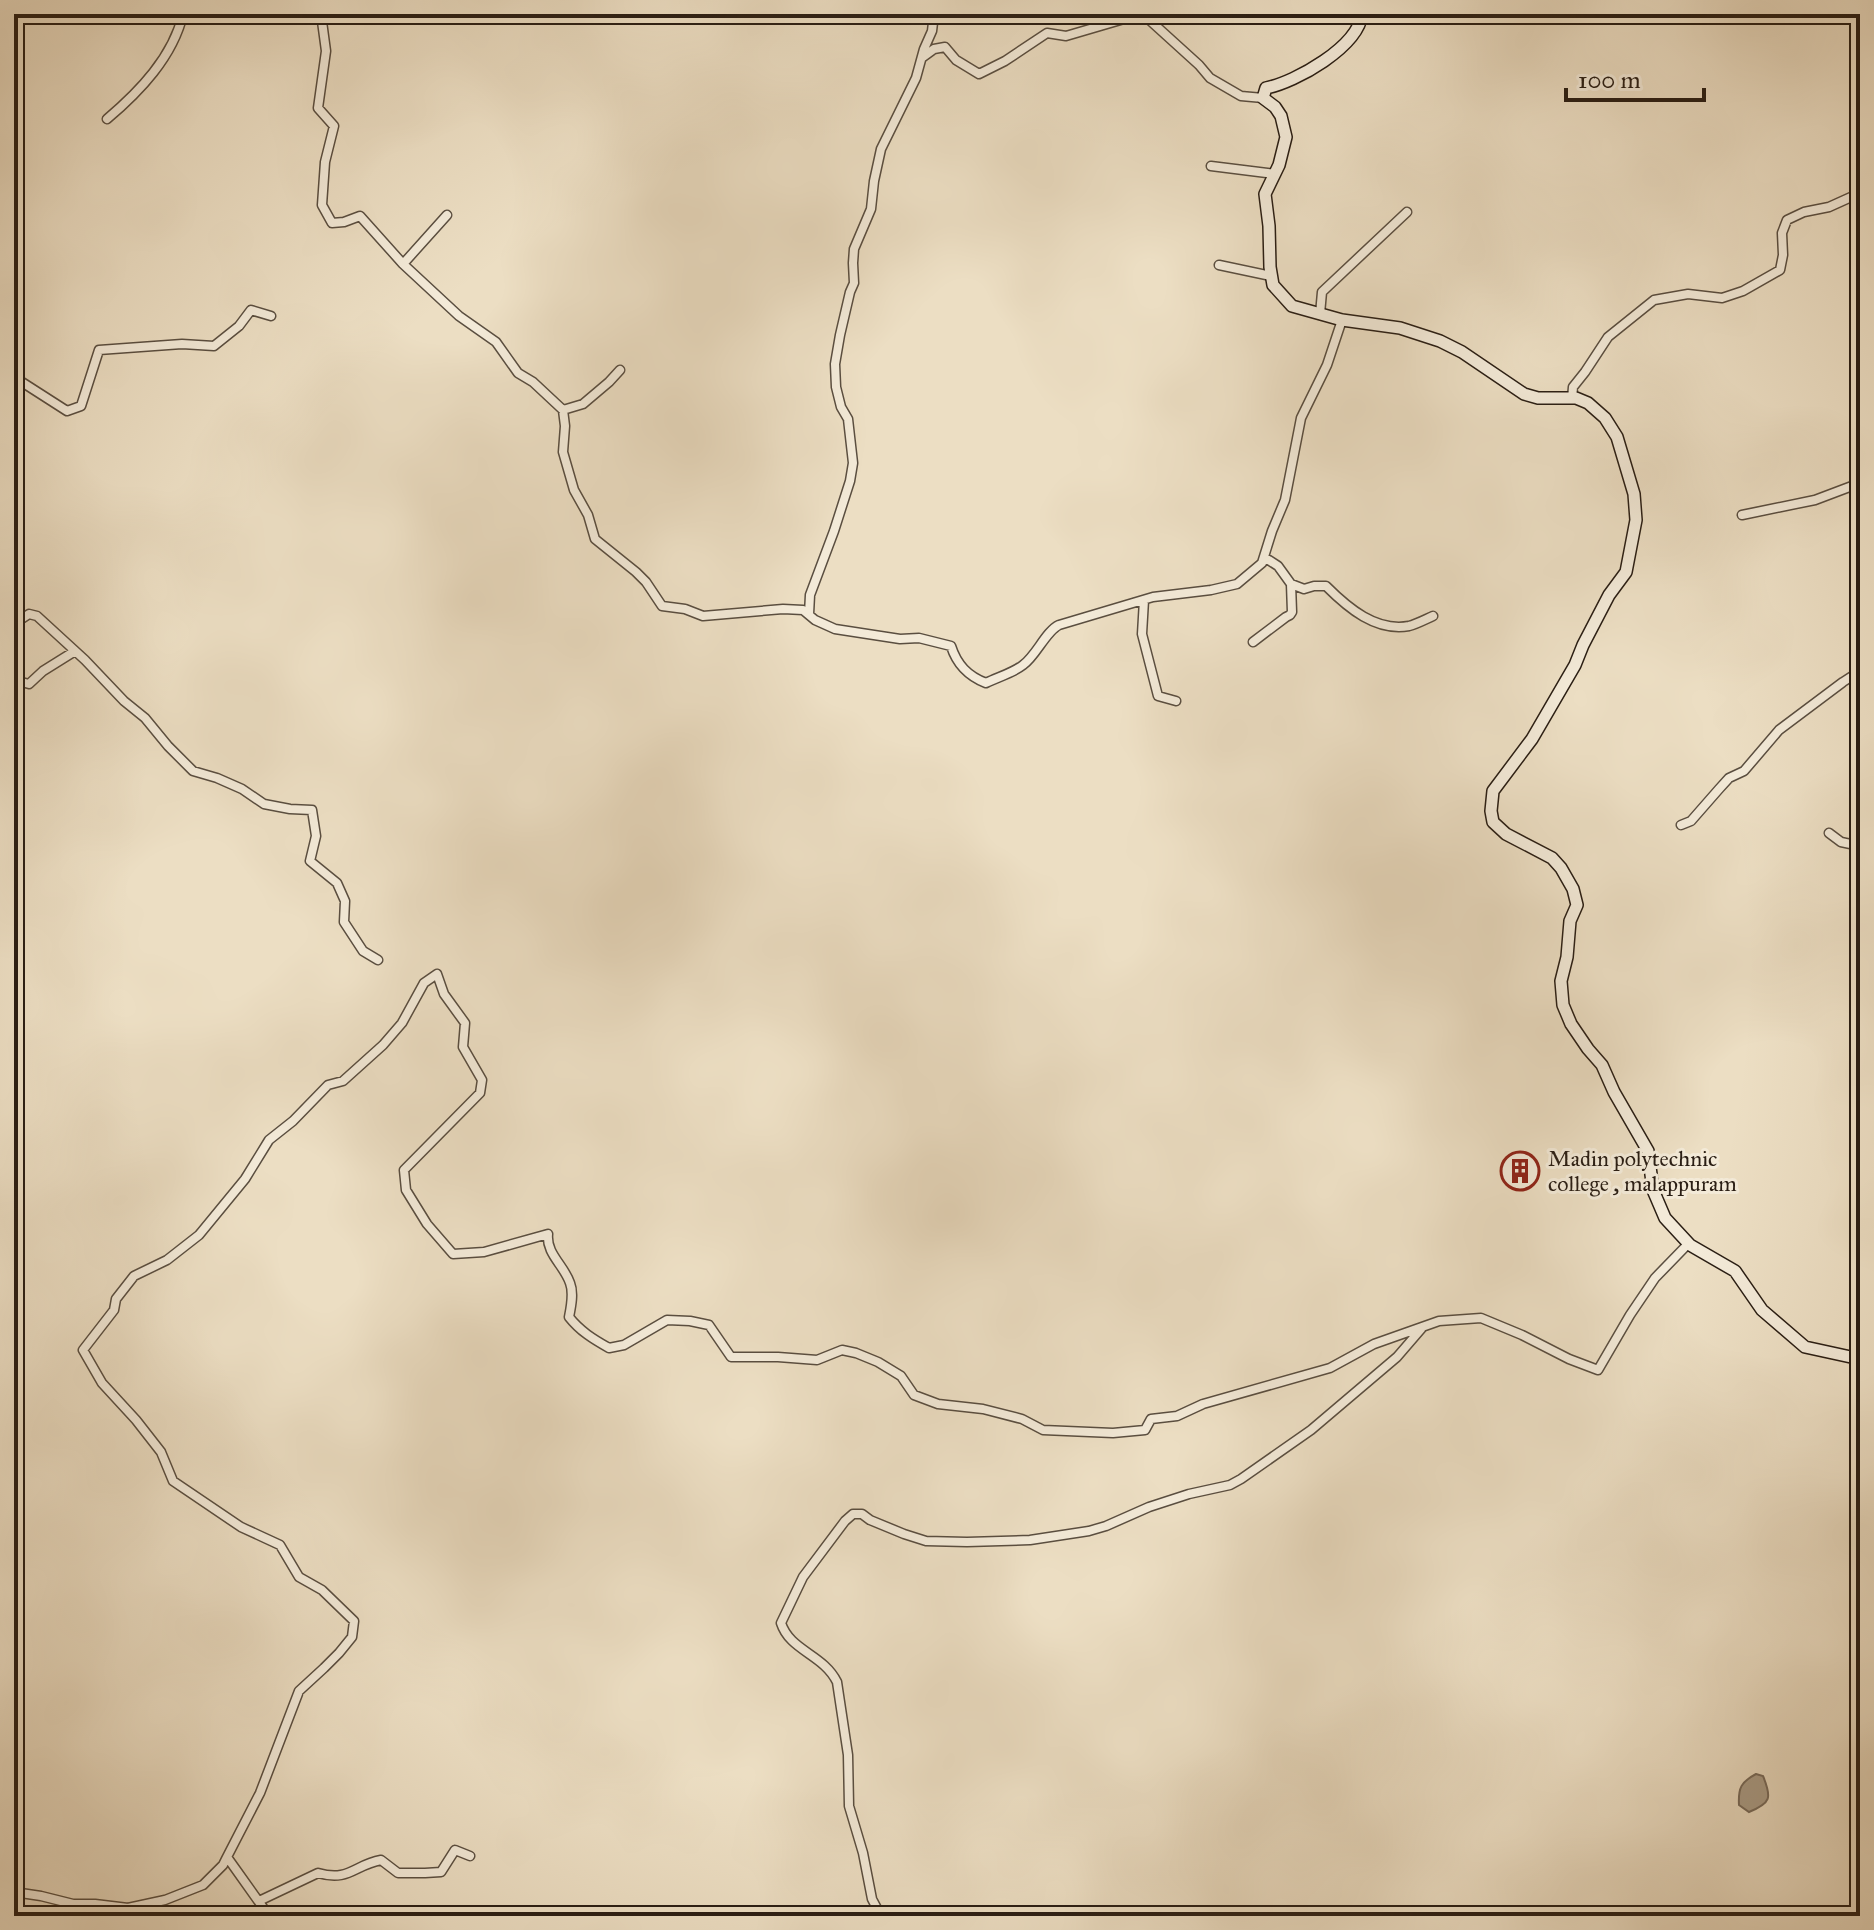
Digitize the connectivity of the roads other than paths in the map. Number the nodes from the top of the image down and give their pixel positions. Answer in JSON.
{"nodes":[{"id":1,"x":183,"y":14,"type":"edge"},
{"id":2,"x":321,"y":14,"type":"edge"},
{"id":3,"x":934,"y":14,"type":"edge"},
{"id":4,"x":1362,"y":14,"type":"edge"},
{"id":5,"x":923,"y":57,"type":"junction"},
{"id":6,"x":1263,"y":98,"type":"junction"},
{"id":7,"x":107,"y":119,"type":"dead end"},
{"id":8,"x":1211,"y":166,"type":"dead end"},
{"id":9,"x":1275,"y":174,"type":"junction"},
{"id":10,"x":1860,"y":193,"type":"edge"},
{"id":11,"x":1407,"y":212,"type":"dead end"},
{"id":12,"x":447,"y":215,"type":"dead end"},
{"id":13,"x":403,"y":264,"type":"junction"},
{"id":14,"x":1219,"y":265,"type":"dead end"},
{"id":15,"x":1271,"y":276,"type":"junction"},
{"id":16,"x":1320,"y":314,"type":"junction"},
{"id":17,"x":271,"y":316,"type":"dead end"},
{"id":18,"x":1342,"y":320,"type":"junction"},
{"id":19,"x":620,"y":370,"type":"dead end"},
{"id":20,"x":14,"y":377,"type":"edge"},
{"id":21,"x":1572,"y":399,"type":"junction"},
{"id":22,"x":563,"y":410,"type":"junction"},
{"id":23,"x":1860,"y":483,"type":"edge"},
{"id":24,"x":1742,"y":515,"type":"dead end"},
{"id":25,"x":1264,"y":557,"type":"junction"},
{"id":26,"x":1291,"y":584,"type":"junction"},
{"id":27,"x":1144,"y":600,"type":"junction"},
{"id":28,"x":809,"y":614,"type":"junction"},
{"id":29,"x":1433,"y":616,"type":"dead end"},
{"id":30,"x":14,"y":624,"type":"edge"},
{"id":31,"x":1253,"y":642,"type":"dead end"},
{"id":32,"x":75,"y":651,"type":"junction"},
{"id":33,"x":1860,"y":671,"type":"edge"},
{"id":34,"x":14,"y":680,"type":"edge"},
{"id":35,"x":1176,"y":701,"type":"dead end"},
{"id":36,"x":1681,"y":825,"type":"dead end"},
{"id":37,"x":1829,"y":833,"type":"dead end"},
{"id":38,"x":1860,"y":846,"type":"edge"},
{"id":39,"x":378,"y":960,"type":"dead end"},
{"id":40,"x":1689,"y":1243,"type":"junction"},
{"id":41,"x":1423,"y":1327,"type":"junction"},
{"id":42,"x":1860,"y":1359,"type":"edge"},
{"id":43,"x":470,"y":1856,"type":"dead end"},
{"id":44,"x":227,"y":1857,"type":"junction"},
{"id":45,"x":14,"y":1892,"type":"edge"},
{"id":46,"x":259,"y":1901,"type":"junction"},
{"id":47,"x":269,"y":1916,"type":"edge"},
{"id":48,"x":881,"y":1916,"type":"edge"}],
"edges":[{"from":1,"to":7,"type":"street"},
{"from":2,"to":13,"type":"street"},
{"from":3,"to":5,"type":"street"},
{"from":4,"to":6,"type":"street"},
{"from":5,"to":6,"type":"street"},
{"from":5,"to":28,"type":"street"},
{"from":6,"to":9,"type":"street"},
{"from":8,"to":9,"type":"street"},
{"from":9,"to":15,"type":"street"},
{"from":10,"to":21,"type":"street"},
{"from":11,"to":16,"type":"street"},
{"from":12,"to":13,"type":"street"},
{"from":13,"to":22,"type":"street"},
{"from":14,"to":15,"type":"street"},
{"from":15,"to":16,"type":"street"},
{"from":16,"to":18,"type":"street"},
{"from":17,"to":20,"type":"street"},
{"from":18,"to":21,"type":"street"},
{"from":18,"to":25,"type":"street"},
{"from":19,"to":22,"type":"street"},
{"from":21,"to":40,"type":"street"},
{"from":22,"to":28,"type":"street"},
{"from":23,"to":24,"type":"street"},
{"from":25,"to":26,"type":"street"},
{"from":25,"to":27,"type":"street"},
{"from":26,"to":29,"type":"street"},
{"from":26,"to":31,"type":"street"},
{"from":27,"to":28,"type":"street"},
{"from":27,"to":35,"type":"street"},
{"from":30,"to":32,"type":"street"},
{"from":32,"to":34,"type":"street"},
{"from":32,"to":39,"type":"street"},
{"from":33,"to":36,"type":"street"},
{"from":37,"to":38,"type":"street"},
{"from":40,"to":41,"type":"street"},
{"from":40,"to":42,"type":"street"},
{"from":41,"to":44,"type":"street"},
{"from":41,"to":48,"type":"street"},
{"from":43,"to":46,"type":"street"},
{"from":44,"to":45,"type":"street"},
{"from":44,"to":46,"type":"street"},
{"from":46,"to":47,"type":"street"}]}
